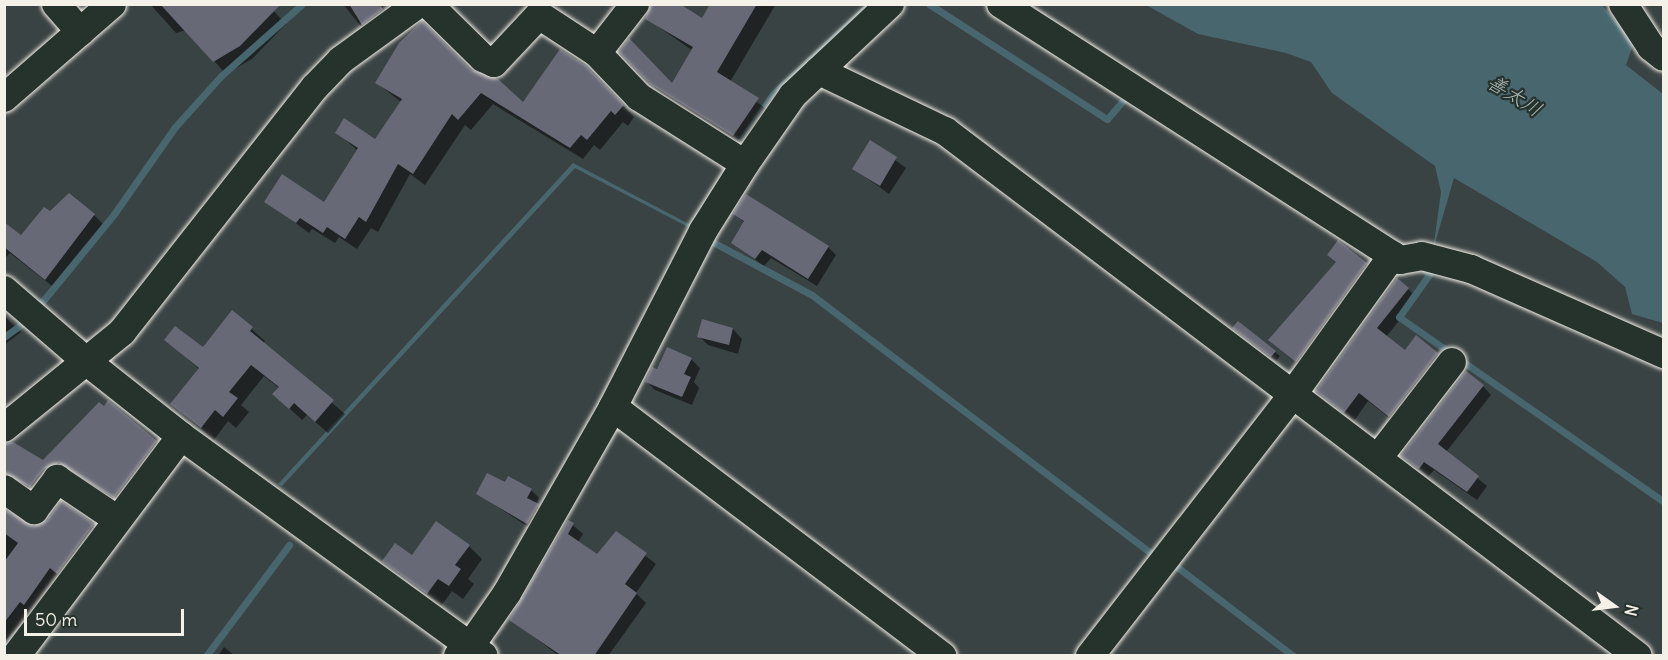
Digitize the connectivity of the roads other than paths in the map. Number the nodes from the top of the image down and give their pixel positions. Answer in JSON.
{"nodes":[{"id":1,"x":56,"y":4,"type":"edge"},
{"id":2,"x":112,"y":4,"type":"edge"},
{"id":3,"x":418,"y":4,"type":"edge"},
{"id":4,"x":428,"y":4,"type":"edge"},
{"id":5,"x":635,"y":4,"type":"edge"},
{"id":6,"x":890,"y":4,"type":"edge"},
{"id":7,"x":1001,"y":4,"type":"edge"},
{"id":8,"x":1623,"y":4,"type":"edge"},
{"id":9,"x":80,"y":32,"type":"junction"},
{"id":10,"x":597,"y":53,"type":"junction"},
{"id":11,"x":1664,"y":57,"type":"edge"},
{"id":12,"x":819,"y":71,"type":"junction"},
{"id":13,"x":4,"y":98,"type":"edge"},
{"id":14,"x":744,"y":164,"type":"junction"},
{"id":15,"x":1393,"y":255,"type":"junction"},
{"id":16,"x":4,"y":290,"type":"edge"},
{"id":17,"x":1664,"y":354,"type":"edge"},
{"id":18,"x":86,"y":362,"type":"junction"},
{"id":19,"x":1452,"y":362,"type":"dead end"},
{"id":20,"x":1293,"y":394,"type":"junction"},
{"id":21,"x":613,"y":407,"type":"junction"},
{"id":22,"x":4,"y":428,"type":"edge"},
{"id":23,"x":181,"y":436,"type":"junction"},
{"id":24,"x":1378,"y":458,"type":"junction"},
{"id":25,"x":4,"y":489,"type":"edge"},
{"id":26,"x":118,"y":520,"type":"junction"},
{"id":27,"x":471,"y":652,"type":"edge"},
{"id":28,"x":16,"y":656,"type":"edge"},
{"id":29,"x":942,"y":656,"type":"edge"},
{"id":30,"x":1090,"y":656,"type":"edge"},
{"id":31,"x":1638,"y":656,"type":"edge"}],
"edges":[{"from":1,"to":9,"type":"street"},
{"from":2,"to":9,"type":"street"},
{"from":3,"to":18,"type":"street"},
{"from":4,"to":10,"type":"street"},
{"from":5,"to":10,"type":"street"},
{"from":6,"to":12,"type":"street"},
{"from":7,"to":15,"type":"street"},
{"from":8,"to":11,"type":"street"},
{"from":9,"to":13,"type":"street"},
{"from":10,"to":14,"type":"street"},
{"from":12,"to":14,"type":"street"},
{"from":12,"to":20,"type":"street"},
{"from":14,"to":21,"type":"street"},
{"from":15,"to":17,"type":"street"},
{"from":15,"to":20,"type":"street"},
{"from":16,"to":18,"type":"street"},
{"from":18,"to":22,"type":"street"},
{"from":18,"to":23,"type":"street"},
{"from":19,"to":24,"type":"street"},
{"from":20,"to":24,"type":"street"},
{"from":20,"to":30,"type":"street"},
{"from":21,"to":27,"type":"street"},
{"from":21,"to":29,"type":"street"},
{"from":23,"to":26,"type":"street"},
{"from":23,"to":27,"type":"street"},
{"from":24,"to":31,"type":"street"},
{"from":25,"to":26,"type":"street"},
{"from":26,"to":28,"type":"street"}]}
